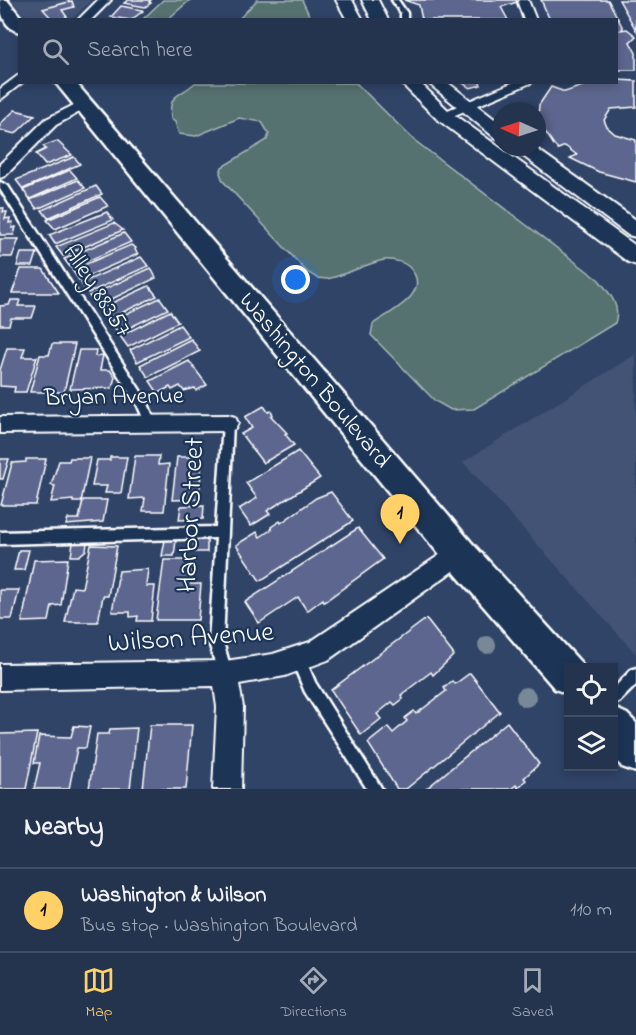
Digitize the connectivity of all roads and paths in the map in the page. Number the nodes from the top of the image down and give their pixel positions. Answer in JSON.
{"nodes":[{"id":1,"x":105,"y":0,"type":"edge"},
{"id":2,"x":344,"y":0,"type":"edge"},
{"id":3,"x":370,"y":0,"type":"edge"},
{"id":4,"x":394,"y":0,"type":"edge"},
{"id":5,"x":0,"y":3,"type":"edge"},
{"id":6,"x":524,"y":3,"type":"dead end"},
{"id":7,"x":86,"y":18,"type":"edge"},
{"id":8,"x":354,"y":18,"type":"edge"},
{"id":9,"x":379,"y":18,"type":"edge"},
{"id":10,"x":404,"y":18,"type":"edge"},
{"id":11,"x":529,"y":18,"type":"edge"},
{"id":12,"x":18,"y":25,"type":"edge"},
{"id":13,"x":18,"y":80,"type":"edge"},
{"id":14,"x":66,"y":84,"type":"edge"},
{"id":15,"x":410,"y":84,"type":"edge"},
{"id":16,"x":438,"y":84,"type":"edge"},
{"id":17,"x":522,"y":84,"type":"edge"},
{"id":18,"x":0,"y":96,"type":"edge"},
{"id":19,"x":82,"y":105,"type":"junction"},
{"id":20,"x":465,"y":106,"type":"junction"},
{"id":21,"x":443,"y":115,"type":"junction"},
{"id":22,"x":492,"y":126,"type":"edge"},
{"id":23,"x":533,"y":156,"type":"edge"},
{"id":24,"x":0,"y":173,"type":"edge"},
{"id":25,"x":0,"y":185,"type":"edge"},
{"id":26,"x":594,"y":226,"type":"junction"},
{"id":27,"x":636,"y":230,"type":"edge"},
{"id":28,"x":636,"y":245,"type":"edge"},
{"id":29,"x":636,"y":257,"type":"edge"},
{"id":30,"x":150,"y":422,"type":"junction"},
{"id":31,"x":228,"y":423,"type":"joint"},
{"id":32,"x":0,"y":425,"type":"edge"},
{"id":33,"x":222,"y":532,"type":"junction"},
{"id":34,"x":0,"y":538,"type":"edge"},
{"id":35,"x":459,"y":553,"type":"junction"},
{"id":36,"x":299,"y":661,"type":"junction"},
{"id":37,"x":564,"y":671,"type":"edge"},
{"id":38,"x":225,"y":673,"type":"junction"},
{"id":39,"x":636,"y":675,"type":"edge"},
{"id":40,"x":0,"y":677,"type":"edge"},
{"id":41,"x":618,"y":693,"type":"edge"},
{"id":42,"x":618,"y":732,"type":"edge"},
{"id":43,"x":636,"y":753,"type":"edge"},
{"id":44,"x":227,"y":789,"type":"edge"},
{"id":45,"x":375,"y":789,"type":"edge"}],
"edges":[{"from":1,"to":7,"type":"street"},
{"from":2,"to":8,"type":"street"},
{"from":3,"to":9,"type":"street"},
{"from":4,"to":10,"type":"lane"},
{"from":5,"to":12,"type":"main road"},
{"from":6,"to":11,"type":"street"},
{"from":13,"to":18,"type":"street"},
{"from":14,"to":19,"type":"main road","name":"Washington Boulevard"},
{"from":15,"to":21,"type":"street"},
{"from":16,"to":20,"type":"street"},
{"from":17,"to":20,"type":"street"},
{"from":19,"to":24,"type":"street"},
{"from":19,"to":35,"type":"main road","name":"Washington Boulevard"},
{"from":20,"to":21,"type":"street"},
{"from":20,"to":22,"type":"street"},
{"from":21,"to":26,"type":"street"},
{"from":23,"to":27,"type":"street"},
{"from":25,"to":30,"type":"lane","name":"Alley 88357"},
{"from":26,"to":28,"type":"street"},
{"from":26,"to":29,"type":"street"},
{"from":30,"to":31,"type":"street","name":"Bryan Avenue"},
{"from":30,"to":32,"type":"street","name":"Bryan Avenue"},
{"from":31,"to":33,"type":"lane","name":"Harbor Street"},
{"from":33,"to":34,"type":"lane"},
{"from":33,"to":38,"type":"lane","name":"Harbor Street"},
{"from":35,"to":36,"type":"street","name":"Wilson Avenue"},
{"from":35,"to":37,"type":"main road","name":"Washington Boulevard"},
{"from":36,"to":38,"type":"street","name":"Wilson Avenue"},
{"from":36,"to":45,"type":"lane"},
{"from":38,"to":40,"type":"street","name":"Wilson Avenue"},
{"from":38,"to":44,"type":"street","name":"Harbor Street"},
{"from":39,"to":41,"type":"lane"},
{"from":42,"to":43,"type":"main road"}]}
